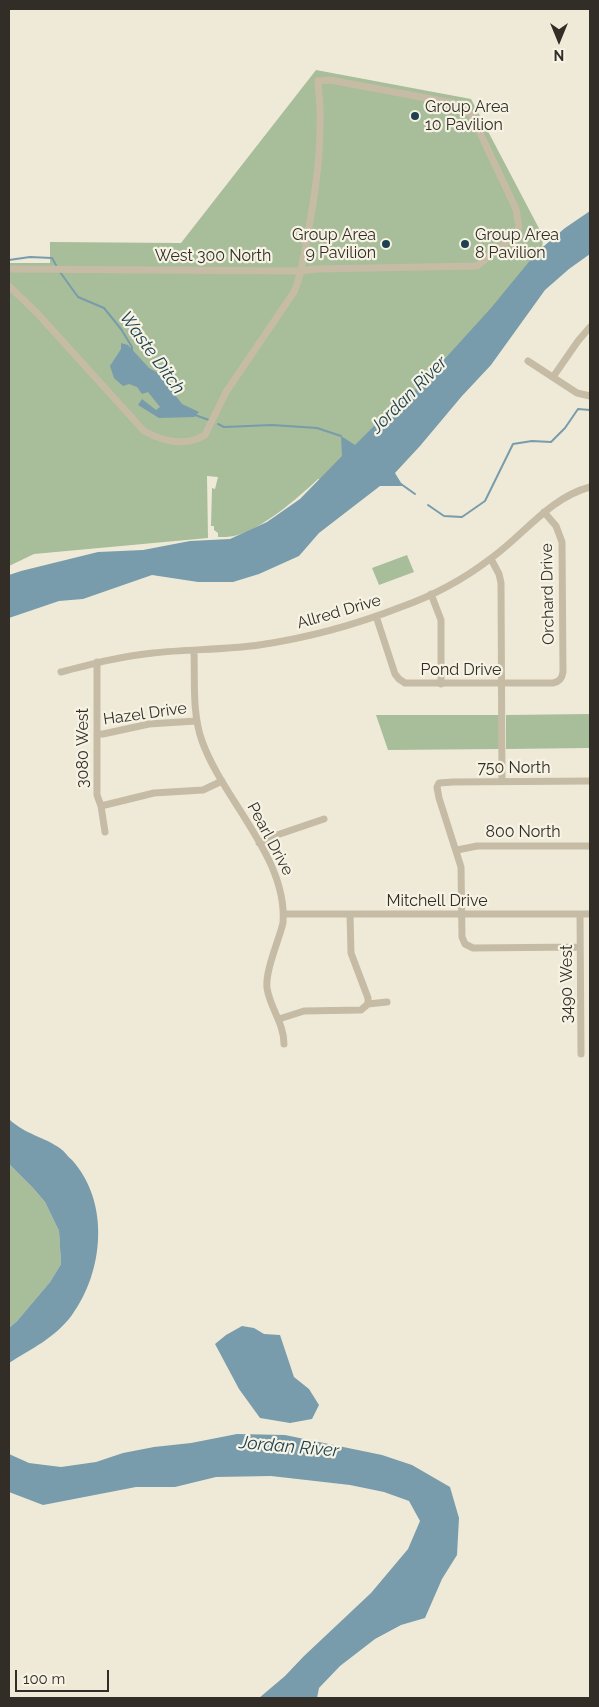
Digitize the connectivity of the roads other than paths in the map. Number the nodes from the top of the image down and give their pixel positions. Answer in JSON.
{"nodes":[{"id":1,"x":9,"y":269,"type":"edge"},
{"id":2,"x":300,"y":271,"type":"junction"},
{"id":3,"x":9,"y":286,"type":"edge"},
{"id":4,"x":590,"y":328,"type":"edge"},
{"id":5,"x":528,"y":361,"type":"dead end"},
{"id":6,"x":553,"y":377,"type":"junction"},
{"id":7,"x":590,"y":396,"type":"edge"},
{"id":8,"x":590,"y":488,"type":"edge"},
{"id":9,"x":544,"y":512,"type":"junction"},
{"id":10,"x":491,"y":559,"type":"junction"},
{"id":11,"x":431,"y":594,"type":"junction"},
{"id":12,"x":376,"y":616,"type":"junction"},
{"id":13,"x":194,"y":651,"type":"junction"},
{"id":14,"x":97,"y":662,"type":"junction"},
{"id":15,"x":61,"y":672,"type":"dead end"},
{"id":16,"x":560,"y":680,"type":"joint"},
{"id":17,"x":442,"y":684,"type":"junction"},
{"id":18,"x":502,"y":684,"type":"junction"},
{"id":19,"x":196,"y":721,"type":"junction"},
{"id":20,"x":97,"y":734,"type":"junction"},
{"id":21,"x":222,"y":781,"type":"junction"},
{"id":22,"x":502,"y":781,"type":"junction"},
{"id":23,"x":590,"y":781,"type":"edge"},
{"id":24,"x":101,"y":806,"type":"junction"},
{"id":25,"x":324,"y":819,"type":"dead end"},
{"id":26,"x":105,"y":832,"type":"dead end"},
{"id":27,"x":259,"y":843,"type":"junction"},
{"id":28,"x":590,"y":846,"type":"edge"},
{"id":29,"x":457,"y":850,"type":"junction"},
{"id":30,"x":284,"y":914,"type":"junction"},
{"id":31,"x":462,"y":914,"type":"junction"},
{"id":32,"x":580,"y":914,"type":"junction"},
{"id":33,"x":590,"y":914,"type":"edge"},
{"id":34,"x":350,"y":915,"type":"junction"},
{"id":35,"x":580,"y":947,"type":"junction"},
{"id":36,"x":387,"y":1002,"type":"dead end"},
{"id":37,"x":368,"y":1004,"type":"junction"},
{"id":38,"x":581,"y":1016,"type":"junction"},
{"id":39,"x":590,"y":1016,"type":"edge"},
{"id":40,"x":279,"y":1019,"type":"junction"},
{"id":41,"x":284,"y":1044,"type":"dead end"},
{"id":42,"x":581,"y":1054,"type":"dead end"}],
"edges":[{"from":1,"to":2,"type":"street","name":"West 300 North"},
{"from":2,"to":2,"type":"street","name":"West 300 North"},
{"from":2,"to":3,"type":"street"},
{"from":4,"to":6,"type":"street"},
{"from":5,"to":6,"type":"street"},
{"from":6,"to":7,"type":"street"},
{"from":8,"to":9,"type":"street","name":"Allred Drive"},
{"from":9,"to":10,"type":"street","name":"Allred Drive"},
{"from":9,"to":16,"type":"street","name":"Orchard Drive"},
{"from":10,"to":11,"type":"street","name":"Allred Drive"},
{"from":10,"to":18,"type":"street"},
{"from":11,"to":12,"type":"street","name":"Allred Drive"},
{"from":11,"to":17,"type":"street"},
{"from":12,"to":13,"type":"street","name":"Allred Drive"},
{"from":12,"to":17,"type":"street","name":"Pond Drive"},
{"from":13,"to":14,"type":"street","name":"Allred Drive"},
{"from":13,"to":19,"type":"street","name":"Pearl Drive"},
{"from":14,"to":15,"type":"street","name":"Allred Drive"},
{"from":14,"to":20,"type":"street","name":"3080 West"},
{"from":16,"to":18,"type":"street","name":"Pond Drive"},
{"from":17,"to":18,"type":"street","name":"Pond Drive"},
{"from":18,"to":22,"type":"street"},
{"from":19,"to":20,"type":"street","name":"Hazel Drive"},
{"from":19,"to":21,"type":"street","name":"Pearl Drive"},
{"from":20,"to":24,"type":"street","name":"3080 West"},
{"from":21,"to":24,"type":"street"},
{"from":21,"to":27,"type":"street","name":"Pearl Drive"},
{"from":22,"to":23,"type":"street","name":"750 North"},
{"from":22,"to":29,"type":"street","name":"750 North"},
{"from":24,"to":26,"type":"street","name":"3080 West"},
{"from":25,"to":27,"type":"street"},
{"from":27,"to":30,"type":"street","name":"Pearl Drive"},
{"from":28,"to":29,"type":"street","name":"800 North"},
{"from":29,"to":31,"type":"street"},
{"from":30,"to":34,"type":"street","name":"Mitchell Drive"},
{"from":30,"to":40,"type":"street","name":"Pearl Drive"},
{"from":31,"to":32,"type":"street","name":"Mitchell Drive"},
{"from":31,"to":34,"type":"street","name":"Mitchell Drive"},
{"from":31,"to":35,"type":"street"},
{"from":32,"to":33,"type":"street","name":"Mitchell Drive"},
{"from":32,"to":35,"type":"street","name":"3490 West"},
{"from":34,"to":37,"type":"street"},
{"from":35,"to":38,"type":"street","name":"3490 West"},
{"from":36,"to":37,"type":"street"},
{"from":37,"to":40,"type":"street"},
{"from":38,"to":39,"type":"street"},
{"from":38,"to":42,"type":"street","name":"3490 West"},
{"from":40,"to":41,"type":"street","name":"Pearl Drive"}]}
